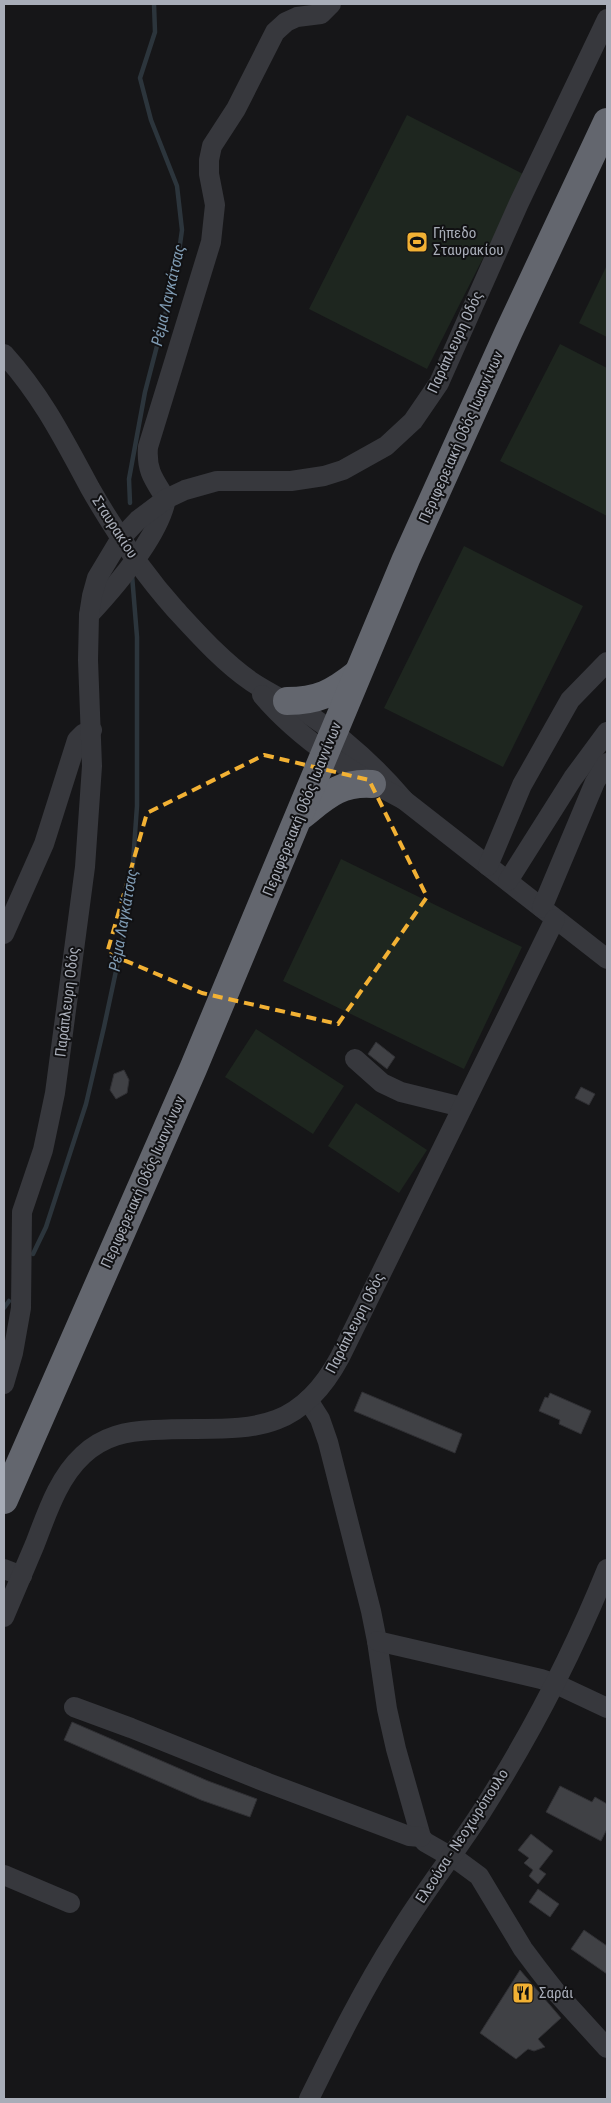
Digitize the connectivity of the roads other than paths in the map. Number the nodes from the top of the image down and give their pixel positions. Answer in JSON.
{"nodes":[{"id":1,"x":331,"y":4,"type":"edge"},
{"id":2,"x":607,"y":19,"type":"edge"},
{"id":3,"x":607,"y":122,"type":"edge"},
{"id":4,"x":4,"y":354,"type":"edge"},
{"id":5,"x":166,"y":499,"type":"junction"},
{"id":6,"x":121,"y":538,"type":"junction"},
{"id":7,"x":135,"y":558,"type":"junction"},
{"id":8,"x":89,"y":615,"type":"junction"},
{"id":9,"x":607,"y":662,"type":"edge"},
{"id":10,"x":357,"y":674,"type":"junction"},
{"id":11,"x":252,"y":682,"type":"junction"},
{"id":12,"x":286,"y":701,"type":"junction"},
{"id":13,"x":92,"y":730,"type":"junction"},
{"id":14,"x":607,"y":732,"type":"edge"},
{"id":15,"x":329,"y":743,"type":"junction"},
{"id":16,"x":607,"y":763,"type":"edge"},
{"id":17,"x":372,"y":784,"type":"junction"},
{"id":18,"x":404,"y":800,"type":"junction"},
{"id":19,"x":300,"y":817,"type":"junction"},
{"id":20,"x":488,"y":866,"type":"junction"},
{"id":21,"x":508,"y":881,"type":"junction"},
{"id":22,"x":549,"y":914,"type":"junction"},
{"id":23,"x":4,"y":934,"type":"edge"},
{"id":24,"x":607,"y":959,"type":"edge"},
{"id":25,"x":355,"y":1059,"type":"dead end"},
{"id":26,"x":462,"y":1107,"type":"junction"},
{"id":27,"x":13,"y":1214,"type":"edge"},
{"id":28,"x":4,"y":1384,"type":"edge"},
{"id":29,"x":308,"y":1400,"type":"junction"},
{"id":30,"x":4,"y":1500,"type":"edge"},
{"id":31,"x":607,"y":1569,"type":"edge"},
{"id":32,"x":13,"y":1572,"type":"edge"},
{"id":33,"x":4,"y":1617,"type":"edge"},
{"id":34,"x":378,"y":1640,"type":"junction"},
{"id":35,"x":556,"y":1684,"type":"junction"},
{"id":36,"x":74,"y":1707,"type":"dead end"},
{"id":37,"x":607,"y":1708,"type":"edge"},
{"id":38,"x":420,"y":1837,"type":"junction"},
{"id":39,"x":451,"y":1857,"type":"junction"},
{"id":40,"x":4,"y":1875,"type":"edge"},
{"id":41,"x":70,"y":1903,"type":"dead end"},
{"id":42,"x":607,"y":2048,"type":"edge"},
{"id":43,"x":309,"y":2099,"type":"edge"}],
"edges":[{"from":1,"to":5,"type":"street"},
{"from":2,"to":5,"type":"street","name":"Παράπλευρη Οδός"},
{"from":3,"to":10,"type":"highway","name":"Περιφερειακή Οδός Ιωαννίνων"},
{"from":4,"to":6,"type":"street","name":"Σταυρακίου"},
{"from":5,"to":6,"type":"street","name":"Παράπλευρη Οδός"},
{"from":5,"to":7,"type":"street"},
{"from":6,"to":7,"type":"street","name":"Σταυρακίου"},
{"from":6,"to":8,"type":"street","name":"Παράπλευρη Οδός"},
{"from":7,"to":8,"type":"street"},
{"from":7,"to":11,"type":"street","name":"Σταυρακίου"},
{"from":8,"to":13,"type":"street","name":"Παράπλευρη Οδός"},
{"from":9,"to":20,"type":"street"},
{"from":10,"to":12,"type":"highway"},
{"from":10,"to":15,"type":"highway","name":"Περιφερειακή Οδός Ιωαννίνων"},
{"from":11,"to":12,"type":"street"},
{"from":11,"to":15,"type":"street"},
{"from":12,"to":15,"type":"street"},
{"from":13,"to":23,"type":"street"},
{"from":13,"to":27,"type":"street","name":"Παράπλευρη Οδός"},
{"from":14,"to":21,"type":"street"},
{"from":15,"to":17,"type":"street"},
{"from":15,"to":18,"type":"street"},
{"from":15,"to":19,"type":"highway","name":"Περιφερειακή Οδός Ιωαννίνων"},
{"from":16,"to":22,"type":"street","name":"Παράπλευρη Οδός"},
{"from":17,"to":18,"type":"street"},
{"from":17,"to":19,"type":"highway"},
{"from":18,"to":20,"type":"street"},
{"from":19,"to":30,"type":"highway","name":"Περιφερειακή Οδός Ιωαννίνων"},
{"from":20,"to":21,"type":"street"},
{"from":21,"to":22,"type":"street"},
{"from":22,"to":24,"type":"street"},
{"from":22,"to":26,"type":"street","name":"Παράπλευρη Οδός"},
{"from":25,"to":26,"type":"street"},
{"from":26,"to":29,"type":"street","name":"Παράπλευρη Οδός"},
{"from":27,"to":28,"type":"street","name":"Παράπλευρη Οδός"},
{"from":29,"to":32,"type":"street","name":"Παράπλευρη Οδός"},
{"from":29,"to":34,"type":"street"},
{"from":31,"to":35,"type":"street","name":"Ελεούσα - Νεοχωρόπουλο"},
{"from":32,"to":33,"type":"street","name":"Παράπλευρη Οδός"},
{"from":34,"to":35,"type":"street"},
{"from":34,"to":38,"type":"street"},
{"from":35,"to":37,"type":"street"},
{"from":35,"to":39,"type":"street","name":"Ελεούσα - Νεοχωρόπουλο"},
{"from":36,"to":38,"type":"street"},
{"from":38,"to":39,"type":"street"},
{"from":39,"to":42,"type":"street"},
{"from":39,"to":43,"type":"street","name":"Ελεούσα - Νεοχωρόπουλο"},
{"from":40,"to":41,"type":"street"}]}
